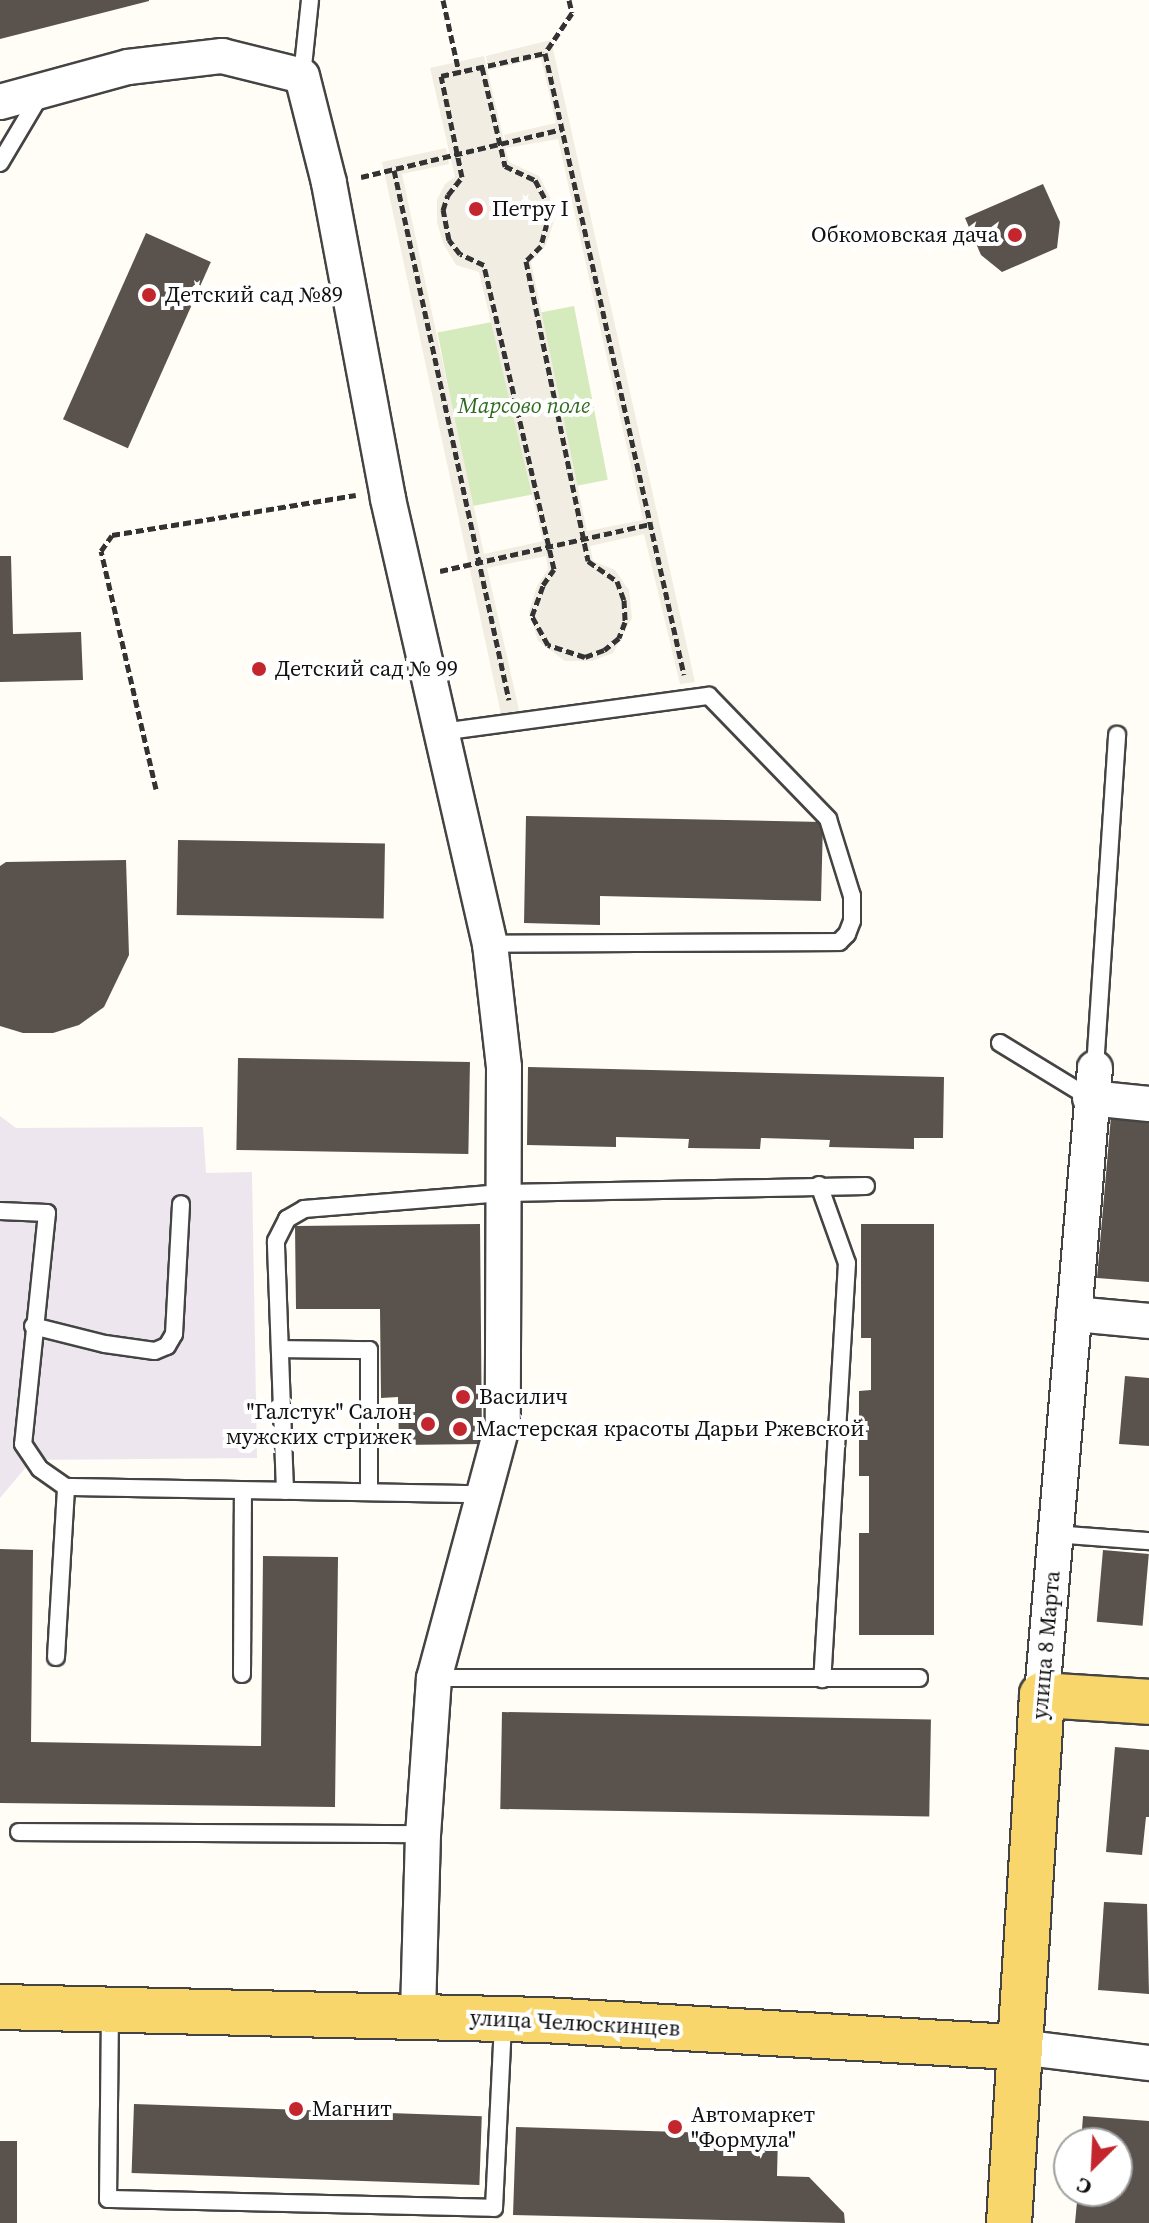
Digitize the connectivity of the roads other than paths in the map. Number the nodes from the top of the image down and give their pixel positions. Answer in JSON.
{"nodes":[{"id":1,"x":310,"y":0,"type":"edge"},
{"id":2,"x":302,"y":76,"type":"junction"},
{"id":3,"x":41,"y":93,"type":"junction"},
{"id":4,"x":0,"y":102,"type":"edge"},
{"id":5,"x":0,"y":163,"type":"edge"},
{"id":6,"x":441,"y":732,"type":"junction"},
{"id":7,"x":1117,"y":735,"type":"dead end"},
{"id":8,"x":490,"y":944,"type":"junction"},
{"id":9,"x":1000,"y":1043,"type":"dead end"},
{"id":10,"x":1093,"y":1083,"type":"junction"},
{"id":11,"x":1149,"y":1104,"type":"edge"},
{"id":12,"x":819,"y":1185,"type":"junction"},
{"id":13,"x":866,"y":1186,"type":"dead end"},
{"id":14,"x":505,"y":1193,"type":"junction"},
{"id":15,"x":181,"y":1204,"type":"dead end"},
{"id":16,"x":0,"y":1211,"type":"edge"},
{"id":17,"x":1074,"y":1314,"type":"junction"},
{"id":18,"x":1149,"y":1321,"type":"edge"},
{"id":19,"x":33,"y":1326,"type":"junction"},
{"id":20,"x":281,"y":1349,"type":"junction"},
{"id":21,"x":66,"y":1487,"type":"junction"},
{"id":22,"x":285,"y":1491,"type":"junction"},
{"id":23,"x":243,"y":1492,"type":"junction"},
{"id":24,"x":369,"y":1492,"type":"junction"},
{"id":25,"x":485,"y":1494,"type":"junction"},
{"id":26,"x":1055,"y":1534,"type":"junction"},
{"id":27,"x":1149,"y":1541,"type":"edge"},
{"id":28,"x":56,"y":1657,"type":"dead end"},
{"id":29,"x":242,"y":1674,"type":"dead end"},
{"id":30,"x":434,"y":1678,"type":"junction"},
{"id":31,"x":919,"y":1678,"type":"dead end"},
{"id":32,"x":822,"y":1679,"type":"junction"},
{"id":33,"x":1042,"y":1695,"type":"junction"},
{"id":34,"x":1149,"y":1702,"type":"edge"},
{"id":35,"x":19,"y":1832,"type":"dead end"},
{"id":36,"x":423,"y":1834,"type":"junction"},
{"id":37,"x":0,"y":2007,"type":"edge"},
{"id":38,"x":110,"y":2009,"type":"junction"},
{"id":39,"x":418,"y":2017,"type":"junction"},
{"id":40,"x":503,"y":2019,"type":"junction"},
{"id":41,"x":1019,"y":2047,"type":"junction"},
{"id":42,"x":1149,"y":2063,"type":"edge"},
{"id":43,"x":1009,"y":2223,"type":"edge"}],
"edges":[{"from":1,"to":2,"type":"lane"},
{"from":2,"to":3,"type":"street"},
{"from":2,"to":6,"type":"street"},
{"from":3,"to":4,"type":"street"},
{"from":3,"to":5,"type":"lane"},
{"from":6,"to":8,"type":"street"},
{"from":6,"to":8,"type":"lane"},
{"from":7,"to":10,"type":"lane"},
{"from":8,"to":14,"type":"street"},
{"from":9,"to":10,"type":"lane"},
{"from":10,"to":11,"type":"street"},
{"from":10,"to":17,"type":"street","name":"улица 8 Марта"},
{"from":12,"to":13,"type":"lane"},
{"from":12,"to":14,"type":"lane"},
{"from":12,"to":32,"type":"lane"},
{"from":14,"to":20,"type":"lane"},
{"from":14,"to":25,"type":"street"},
{"from":15,"to":19,"type":"lane"},
{"from":16,"to":19,"type":"lane"},
{"from":17,"to":18,"type":"street"},
{"from":17,"to":26,"type":"street","name":"улица 8 Марта"},
{"from":19,"to":21,"type":"lane"},
{"from":20,"to":22,"type":"lane"},
{"from":20,"to":24,"type":"lane"},
{"from":21,"to":23,"type":"lane"},
{"from":21,"to":28,"type":"lane"},
{"from":22,"to":23,"type":"lane"},
{"from":22,"to":24,"type":"lane"},
{"from":23,"to":29,"type":"lane"},
{"from":24,"to":25,"type":"lane"},
{"from":25,"to":30,"type":"street"},
{"from":26,"to":27,"type":"lane"},
{"from":26,"to":33,"type":"street","name":"улица 8 Марта"},
{"from":30,"to":32,"type":"lane"},
{"from":30,"to":36,"type":"street"},
{"from":31,"to":32,"type":"lane"},
{"from":33,"to":34,"type":"main road"},
{"from":33,"to":41,"type":"main road","name":"улица 8 Марта"},
{"from":35,"to":36,"type":"lane"},
{"from":36,"to":39,"type":"street"},
{"from":37,"to":38,"type":"main road","name":"улица Челюскинцев"},
{"from":38,"to":39,"type":"main road","name":"улица Челюскинцев"},
{"from":38,"to":40,"type":"lane"},
{"from":39,"to":40,"type":"main road","name":"улица Челюскинцев"},
{"from":40,"to":41,"type":"main road","name":"улица Челюскинцев"},
{"from":41,"to":42,"type":"street","name":"улица Челюскинцев"},
{"from":41,"to":43,"type":"main road","name":"улица 8 Марта"}]}
